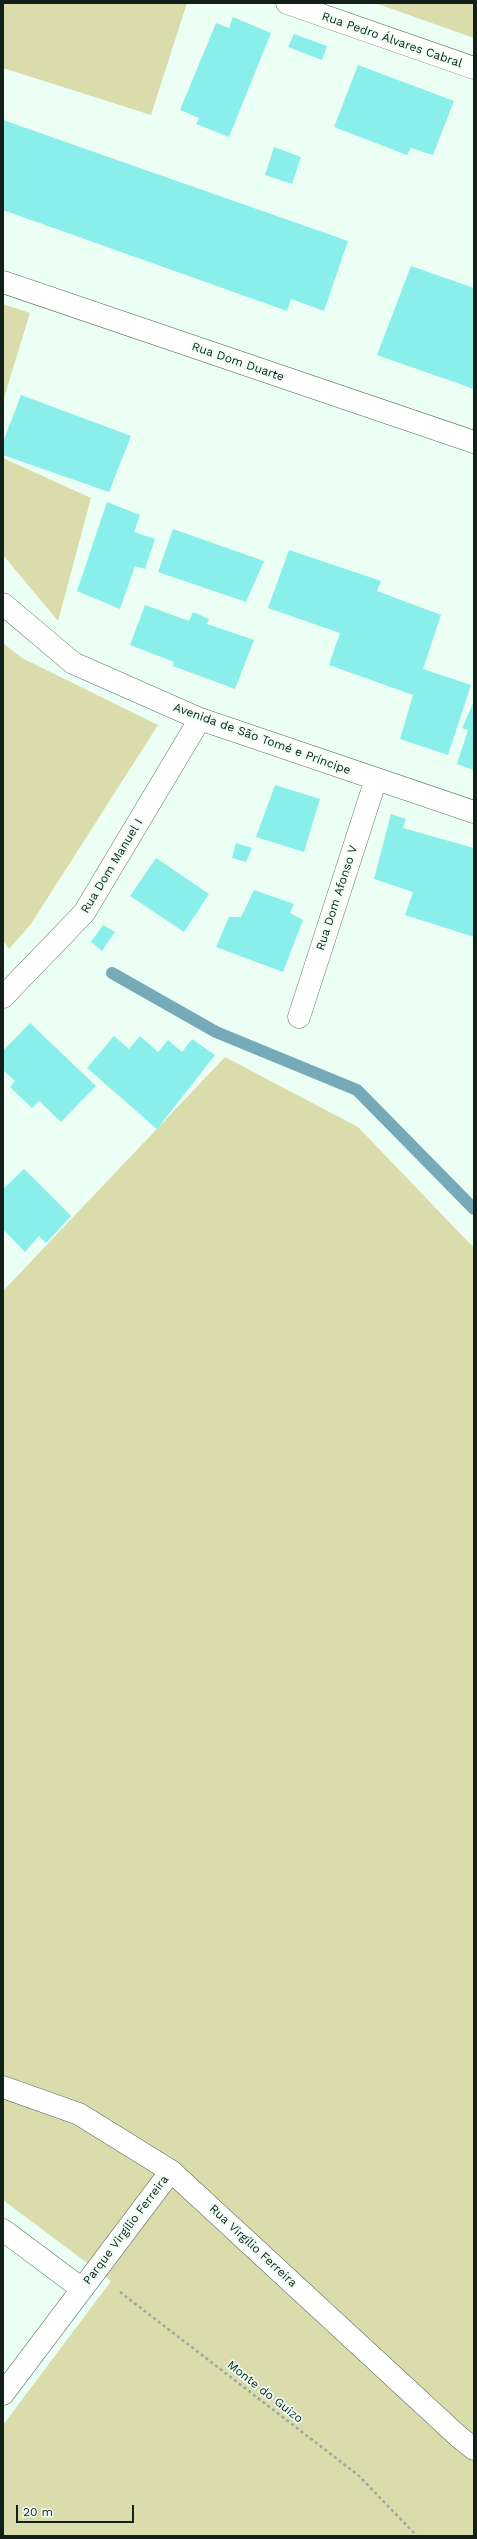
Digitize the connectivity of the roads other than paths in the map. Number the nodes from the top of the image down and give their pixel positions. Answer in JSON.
{"nodes":[{"id":1,"x":287,"y":3,"type":"edge"},
{"id":2,"x":474,"y":68,"type":"edge"},
{"id":3,"x":3,"y":282,"type":"edge"},
{"id":4,"x":474,"y":442,"type":"edge"},
{"id":5,"x":3,"y":604,"type":"edge"},
{"id":6,"x":200,"y":720,"type":"junction"},
{"id":7,"x":376,"y":779,"type":"junction"},
{"id":8,"x":474,"y":812,"type":"edge"},
{"id":9,"x":3,"y":997,"type":"edge"},
{"id":10,"x":299,"y":1017,"type":"dead end"},
{"id":11,"x":3,"y":2087,"type":"edge"},
{"id":12,"x":171,"y":2171,"type":"junction"},
{"id":13,"x":3,"y":2230,"type":"edge"},
{"id":14,"x":82,"y":2289,"type":"junction"},
{"id":15,"x":3,"y":2394,"type":"edge"},
{"id":16,"x":474,"y":2449,"type":"edge"}],
"edges":[{"from":1,"to":2,"type":"street","name":"Rua Pedro Álvares Cabral"},
{"from":3,"to":4,"type":"street","name":"Rua Dom Duarte"},
{"from":5,"to":6,"type":"street","name":"Avenida de São Tomé e Príncipe"},
{"from":6,"to":7,"type":"street","name":"Avenida de São Tomé e Príncipe"},
{"from":6,"to":9,"type":"street","name":"Rua Dom Manuel I"},
{"from":7,"to":8,"type":"street","name":"Avenida de São Tomé e Príncipe"},
{"from":7,"to":10,"type":"street","name":"Rua Dom Afonso V"},
{"from":11,"to":12,"type":"street","name":"Rua Virgílio Ferreira"},
{"from":12,"to":14,"type":"street","name":"Parque Virgílio Ferreira"},
{"from":12,"to":16,"type":"street","name":"Rua Virgílio Ferreira"},
{"from":13,"to":14,"type":"street","name":"Parque Virgílio Ferreira"},
{"from":14,"to":15,"type":"street","name":"Parque Virgílio Ferreira"}]}
